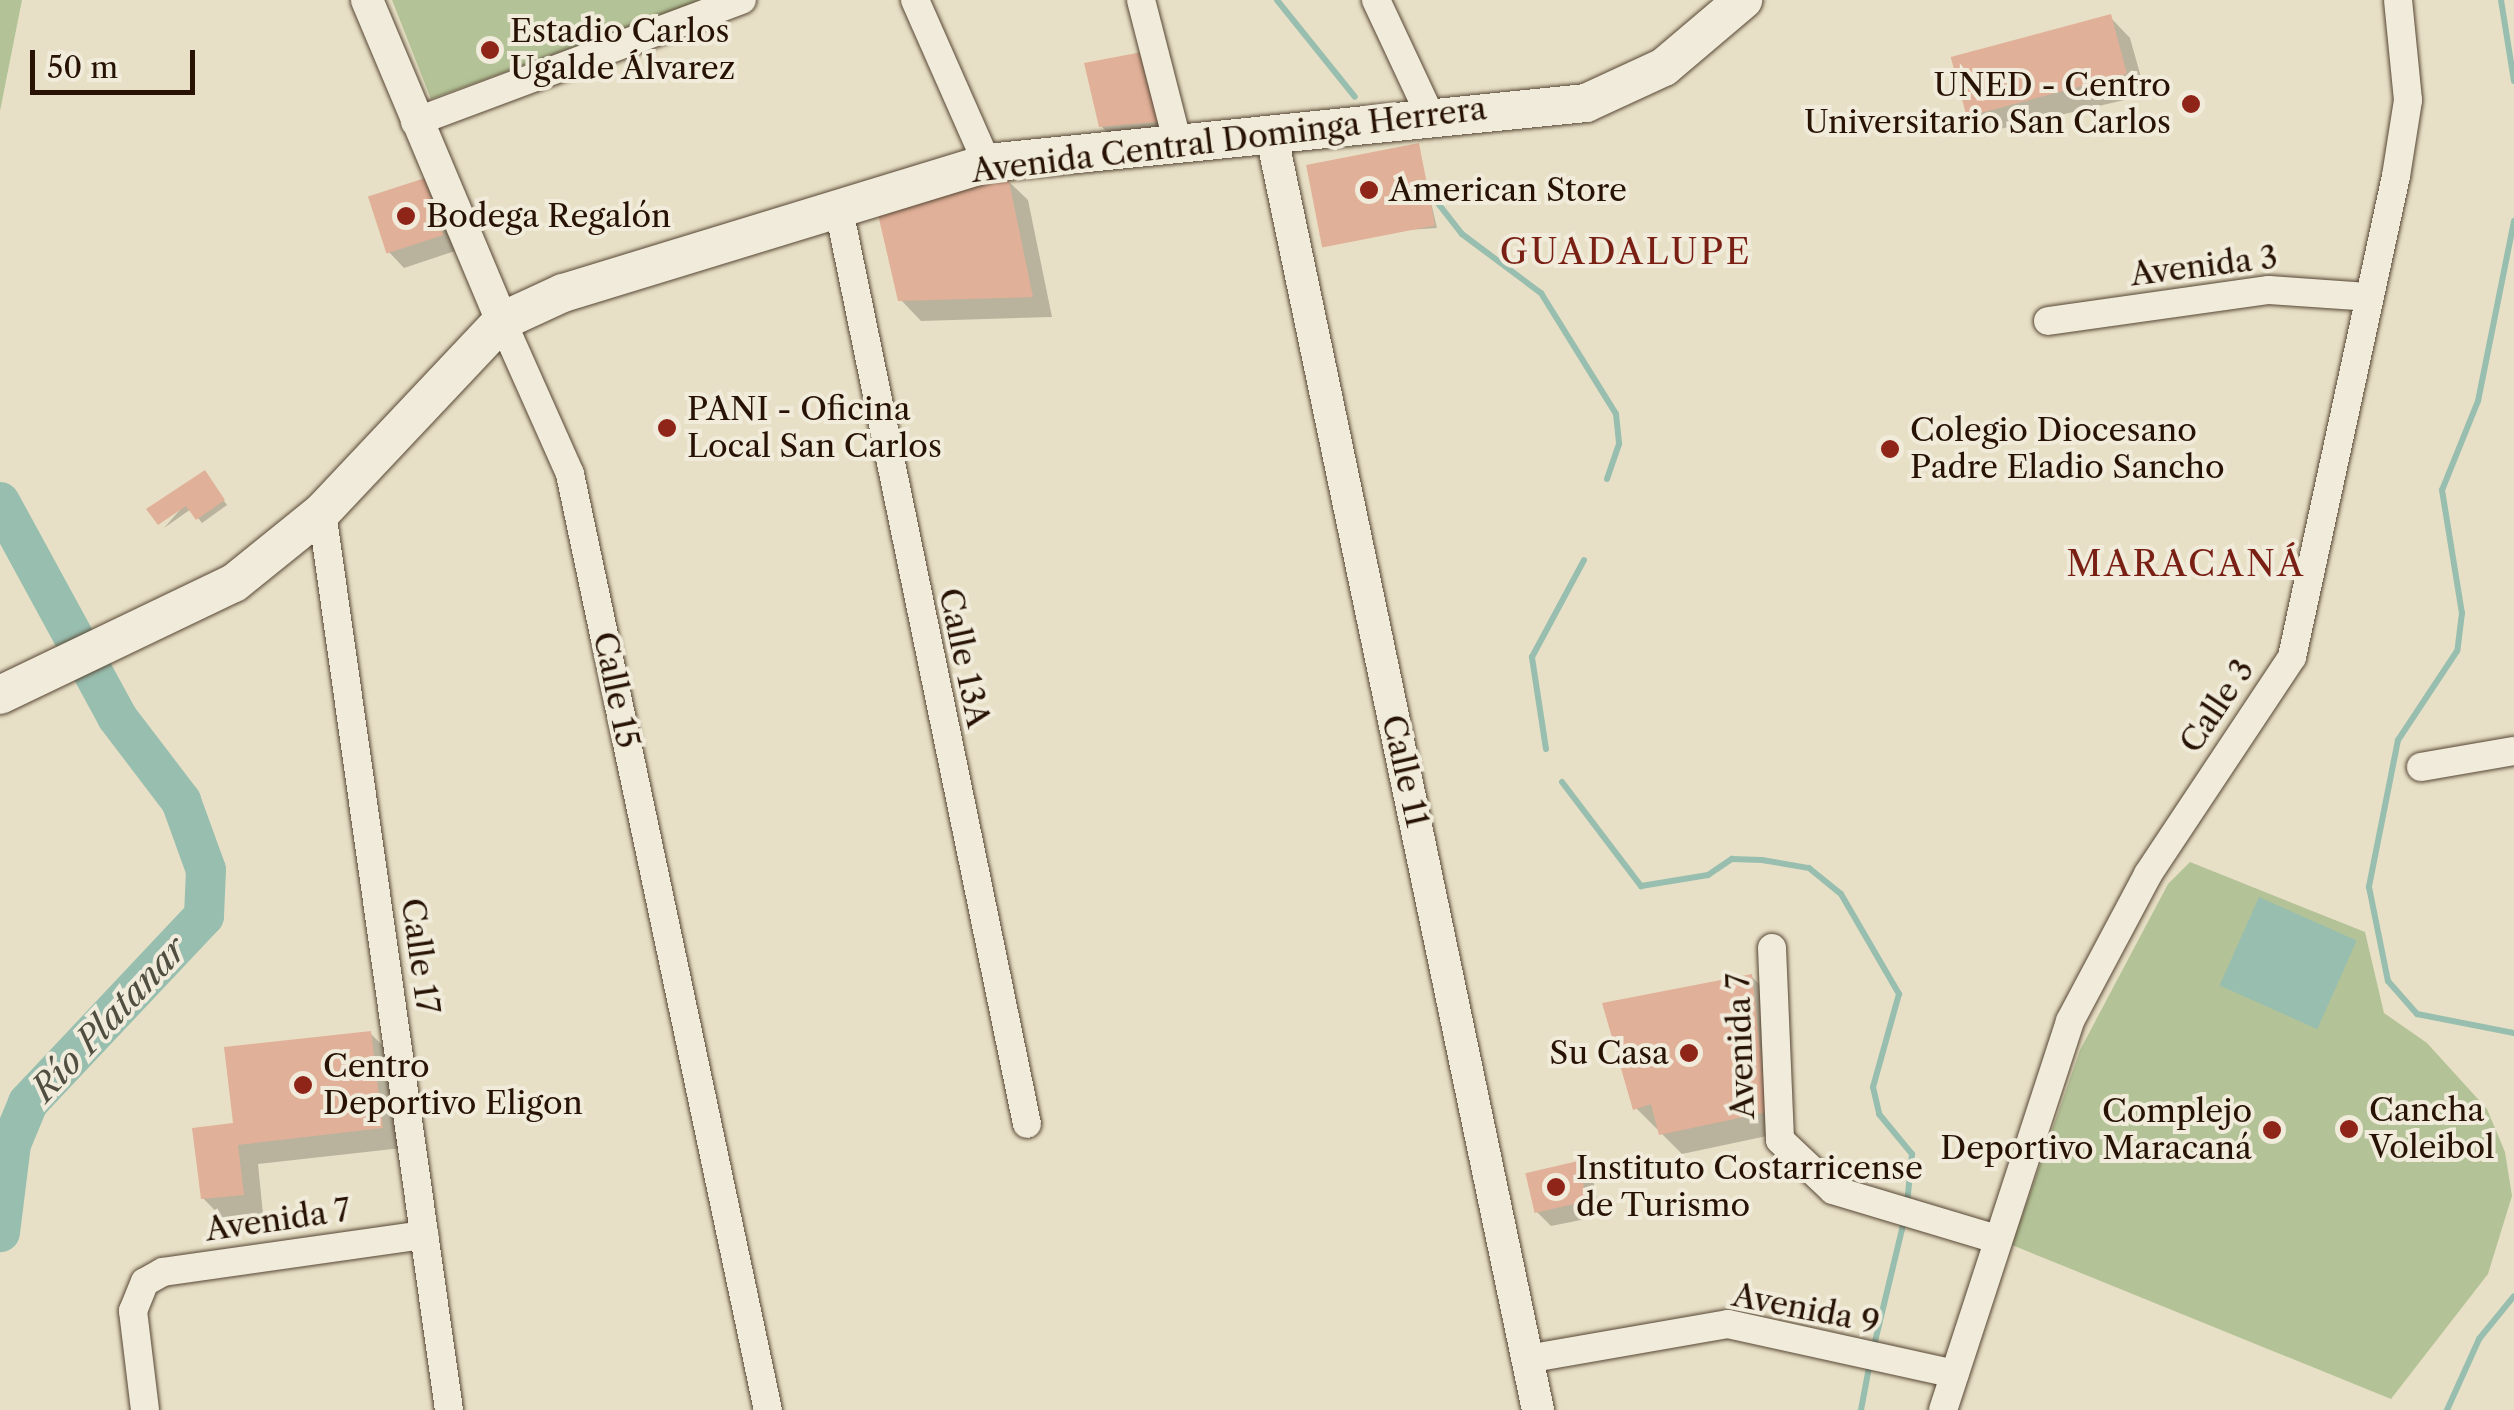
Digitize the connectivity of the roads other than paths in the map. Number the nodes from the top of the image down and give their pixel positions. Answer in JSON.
{"nodes":[{"id":1,"x":367,"y":0,"type":"edge"},
{"id":2,"x":742,"y":0,"type":"edge"},
{"id":3,"x":915,"y":0,"type":"edge"},
{"id":4,"x":1141,"y":0,"type":"edge"},
{"id":5,"x":1376,"y":0,"type":"edge"},
{"id":6,"x":1742,"y":0,"type":"edge"},
{"id":7,"x":2398,"y":0,"type":"edge"},
{"id":8,"x":1429,"y":113,"type":"junction"},
{"id":9,"x":415,"y":122,"type":"junction"},
{"id":10,"x":1271,"y":132,"type":"junction"},
{"id":11,"x":1177,"y":140,"type":"junction"},
{"id":12,"x":986,"y":163,"type":"junction"},
{"id":13,"x":838,"y":205,"type":"junction"},
{"id":14,"x":2368,"y":296,"type":"junction"},
{"id":15,"x":502,"y":321,"type":"junction"},
{"id":16,"x":2048,"y":321,"type":"dead end"},
{"id":17,"x":322,"y":512,"type":"junction"},
{"id":18,"x":3,"y":688,"type":"edge"},
{"id":19,"x":2514,"y":750,"type":"edge"},
{"id":20,"x":2421,"y":766,"type":"dead end"},
{"id":21,"x":1772,"y":948,"type":"dead end"},
{"id":22,"x":1027,"y":1124,"type":"dead end"},
{"id":23,"x":424,"y":1235,"type":"junction"},
{"id":24,"x":1992,"y":1238,"type":"junction"},
{"id":25,"x":1526,"y":1359,"type":"junction"},
{"id":26,"x":1955,"y":1374,"type":"junction"},
{"id":27,"x":145,"y":1410,"type":"edge"},
{"id":28,"x":450,"y":1410,"type":"edge"},
{"id":29,"x":768,"y":1410,"type":"edge"},
{"id":30,"x":1538,"y":1410,"type":"edge"},
{"id":31,"x":1943,"y":1410,"type":"edge"}],
"edges":[{"from":1,"to":9,"type":"street","name":"Calle 15"},
{"from":2,"to":9,"type":"street"},
{"from":3,"to":12,"type":"street"},
{"from":4,"to":11,"type":"street"},
{"from":5,"to":8,"type":"street"},
{"from":6,"to":8,"type":"main road","name":"Avenida Central Dominga Herrera"},
{"from":7,"to":14,"type":"street","name":"Calle 3"},
{"from":8,"to":10,"type":"main road","name":"Avenida Central Dominga Herrera"},
{"from":9,"to":15,"type":"street","name":"Calle 15"},
{"from":10,"to":11,"type":"main road","name":"Avenida Central Dominga Herrera"},
{"from":10,"to":25,"type":"street","name":"Calle 11"},
{"from":11,"to":12,"type":"main road","name":"Avenida Central Dominga Herrera"},
{"from":12,"to":13,"type":"main road","name":"Avenida Central Dominga Herrera"},
{"from":13,"to":15,"type":"main road","name":"Avenida Central Dominga Herrera"},
{"from":13,"to":22,"type":"street","name":"Calle 13A"},
{"from":14,"to":16,"type":"street","name":"Avenida 3"},
{"from":14,"to":24,"type":"street","name":"Calle 3"},
{"from":15,"to":17,"type":"main road","name":"Avenida Central Dominga Herrera"},
{"from":15,"to":29,"type":"street","name":"Calle 15"},
{"from":17,"to":18,"type":"main road","name":"Avenida Central Dominga Herrera"},
{"from":17,"to":23,"type":"street","name":"Calle 17"},
{"from":19,"to":20,"type":"street"},
{"from":21,"to":24,"type":"street","name":"Avenida 7"},
{"from":23,"to":27,"type":"street","name":"Avenida 7"},
{"from":23,"to":28,"type":"street","name":"Calle 17"},
{"from":24,"to":26,"type":"street","name":"Calle 3"},
{"from":25,"to":26,"type":"street","name":"Avenida 9"},
{"from":25,"to":30,"type":"street","name":"Calle 11"},
{"from":26,"to":31,"type":"street","name":"Calle 3"}]}
